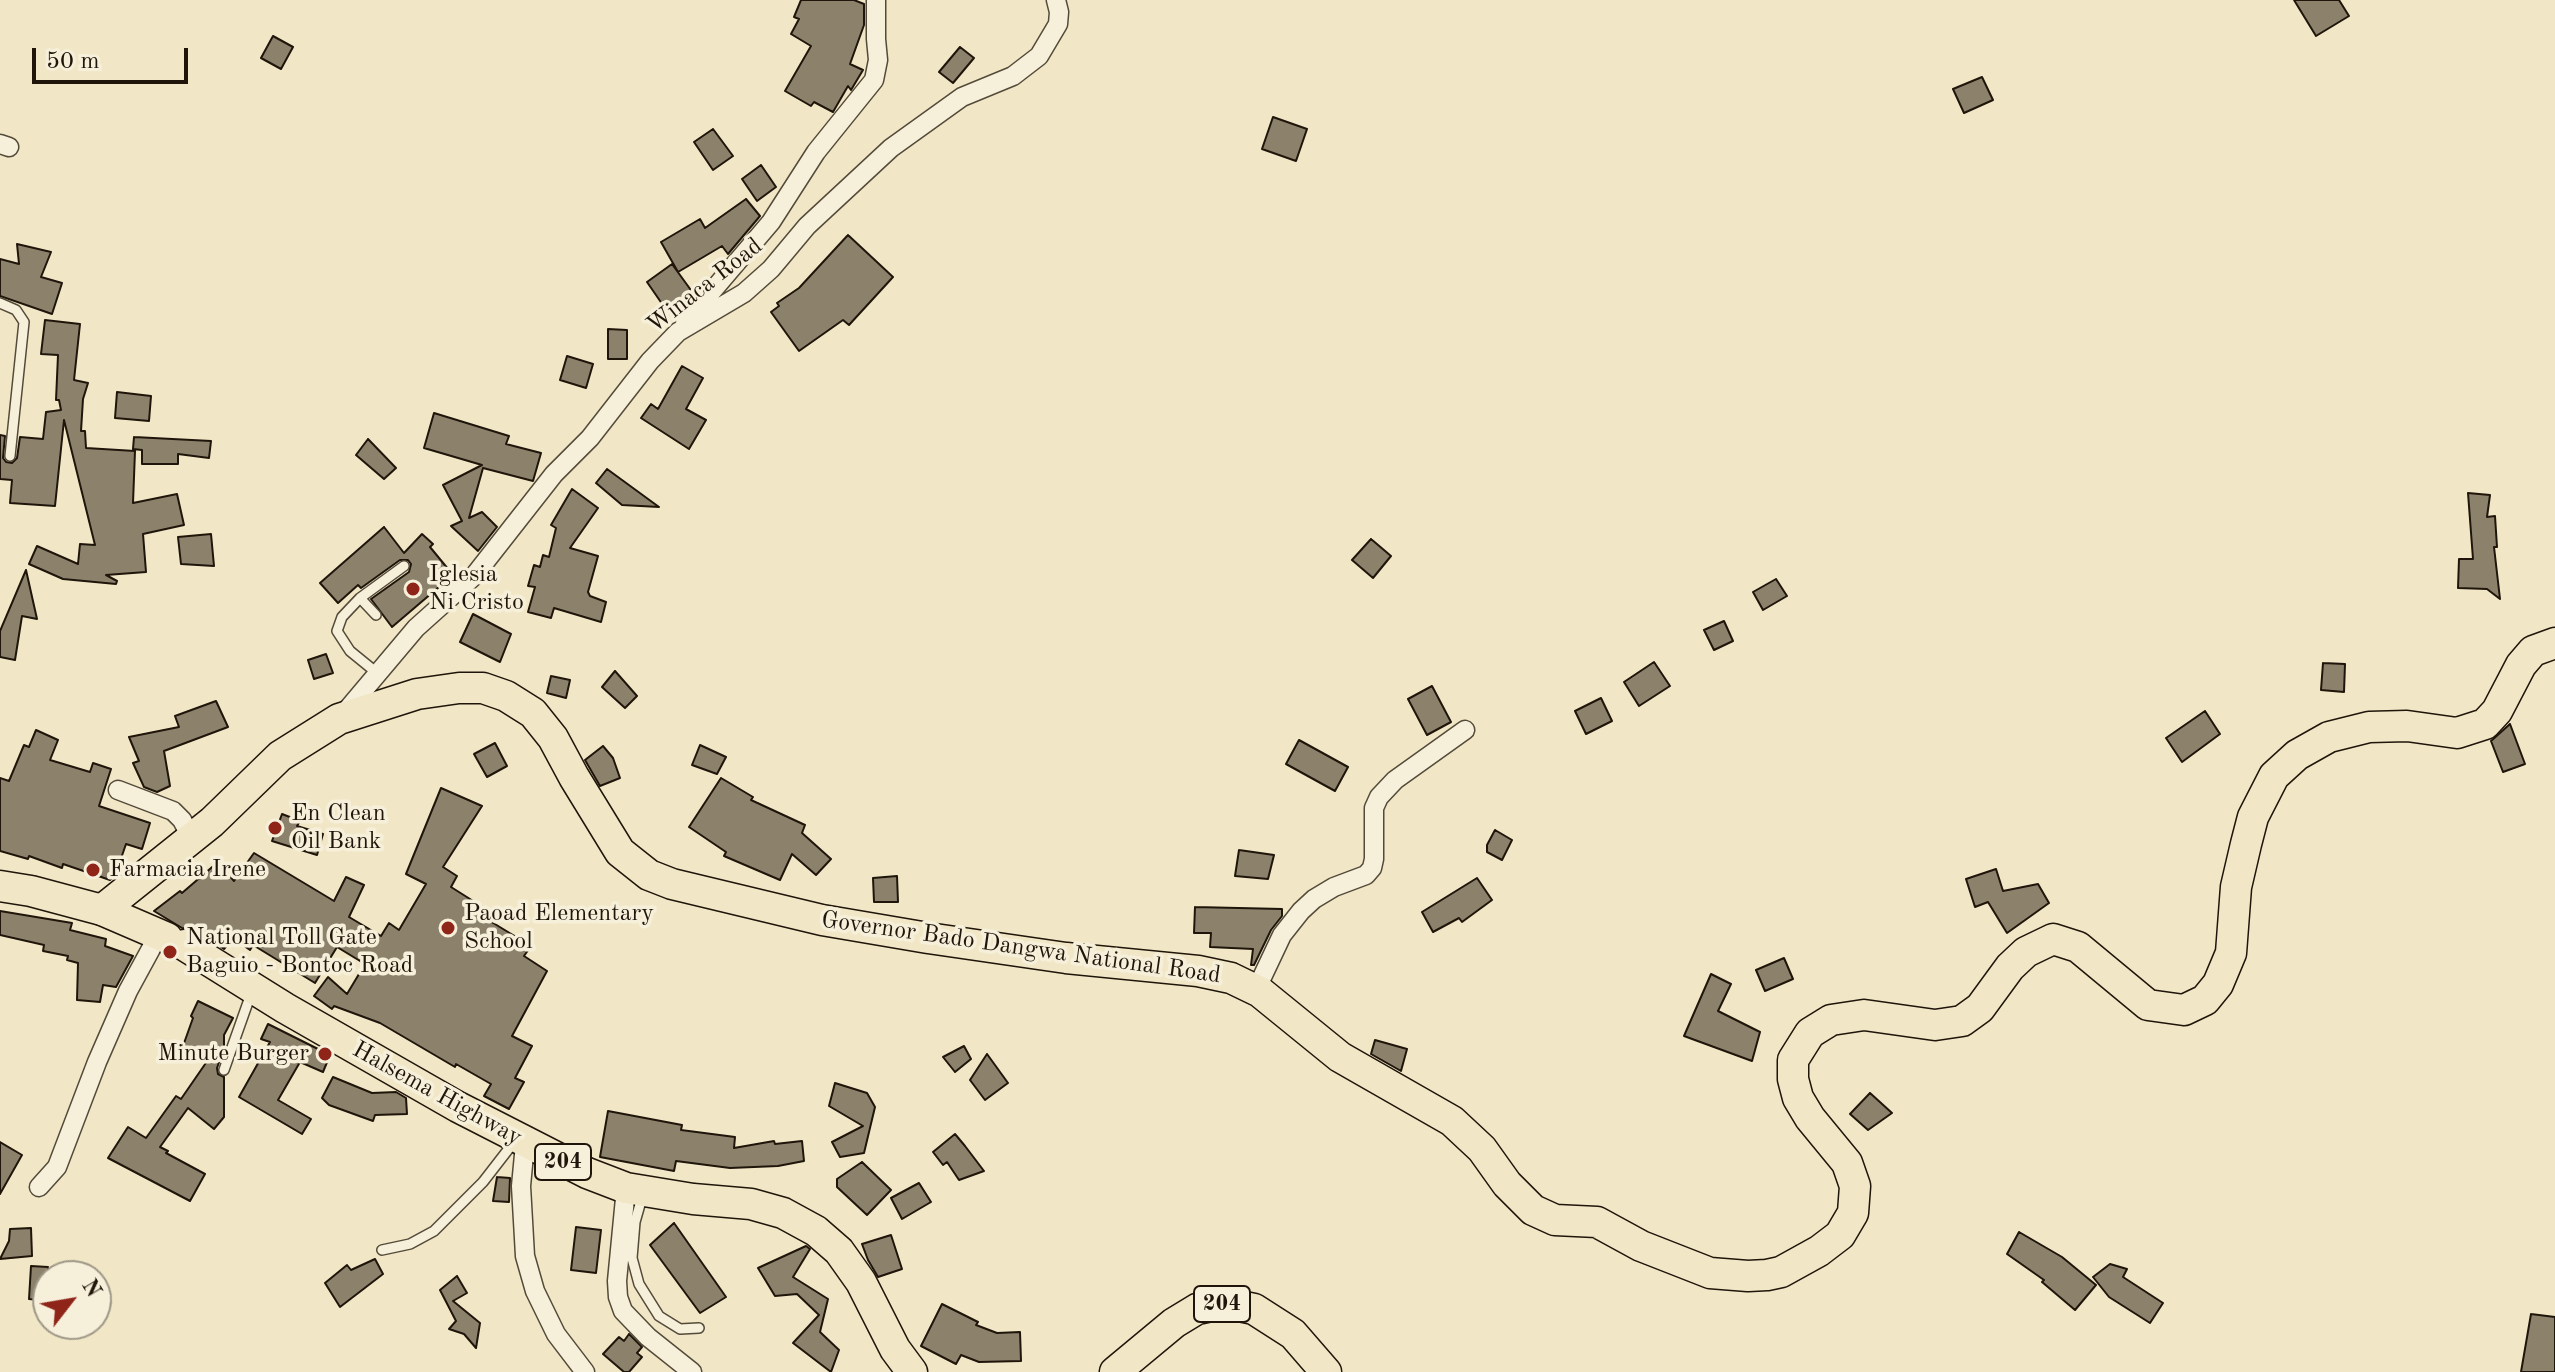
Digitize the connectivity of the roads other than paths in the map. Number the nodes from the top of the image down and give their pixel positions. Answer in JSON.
{"nodes":[{"id":1,"x":876,"y":0,"type":"edge"},
{"id":2,"x":1056,"y":0,"type":"edge"},
{"id":3,"x":0,"y":303,"type":"edge"},
{"id":4,"x":678,"y":332,"type":"junction"},
{"id":5,"x":10,"y":456,"type":"dead end"},
{"id":6,"x":404,"y":566,"type":"dead end"},
{"id":7,"x":360,"y":598,"type":"junction"},
{"id":8,"x":376,"y":615,"type":"dead end"},
{"id":9,"x":2555,"y":643,"type":"edge"},
{"id":10,"x":377,"y":673,"type":"junction"},
{"id":11,"x":339,"y":719,"type":"junction"},
{"id":12,"x":1465,"y":730,"type":"dead end"},
{"id":13,"x":118,"y":790,"type":"dead end"},
{"id":14,"x":191,"y":837,"type":"junction"},
{"id":15,"x":0,"y":886,"type":"edge"},
{"id":16,"x":102,"y":910,"type":"junction"},
{"id":17,"x":170,"y":939,"type":"junction"},
{"id":18,"x":253,"y":988,"type":"junction"},
{"id":19,"x":1256,"y":990,"type":"junction"},
{"id":20,"x":224,"y":1070,"type":"dead end"},
{"id":21,"x":521,"y":1141,"type":"junction"},
{"id":22,"x":39,"y":1187,"type":"dead end"},
{"id":23,"x":635,"y":1189,"type":"junction"},
{"id":24,"x":382,"y":1250,"type":"dead end"},
{"id":25,"x":699,"y":1328,"type":"dead end"},
{"id":26,"x":585,"y":1372,"type":"edge"},
{"id":27,"x":692,"y":1372,"type":"edge"},
{"id":28,"x":912,"y":1372,"type":"edge"},
{"id":29,"x":1115,"y":1372,"type":"edge"},
{"id":30,"x":1326,"y":1372,"type":"edge"}],
"edges":[{"from":1,"to":4,"type":"street"},
{"from":2,"to":4,"type":"street","name":"Winaca Road"},
{"from":3,"to":5,"type":"lane"},
{"from":4,"to":10,"type":"street","name":"Winaca Road"},
{"from":6,"to":7,"type":"lane"},
{"from":7,"to":8,"type":"lane"},
{"from":7,"to":10,"type":"lane"},
{"from":9,"to":19,"type":"main road","name":"Governor Bado Dangwa National Road"},
{"from":10,"to":11,"type":"street","name":"Winaca Road"},
{"from":11,"to":14,"type":"main road","name":"Governor Bado Dangwa National Road"},
{"from":11,"to":19,"type":"main road","name":"Governor Bado Dangwa National Road"},
{"from":12,"to":19,"type":"street"},
{"from":13,"to":14,"type":"street"},
{"from":14,"to":16,"type":"main road","name":"Governor Bado Dangwa National Road"},
{"from":15,"to":16,"type":"main road","name":"Halsema Highway","number":"204"},
{"from":16,"to":17,"type":"main road","name":"Halsema Highway","number":"204"},
{"from":17,"to":18,"type":"main road","name":"Halsema Highway","number":"204"},
{"from":17,"to":22,"type":"street"},
{"from":18,"to":20,"type":"lane"},
{"from":18,"to":21,"type":"main road","name":"Halsema Highway","number":"204"},
{"from":21,"to":23,"type":"main road","name":"Halsema Highway","number":"204"},
{"from":21,"to":24,"type":"lane"},
{"from":21,"to":26,"type":"street"},
{"from":23,"to":25,"type":"lane"},
{"from":23,"to":27,"type":"street"},
{"from":23,"to":28,"type":"main road","name":"Halsema Highway","number":"204"},
{"from":29,"to":30,"type":"main road","number":"204"}]}
